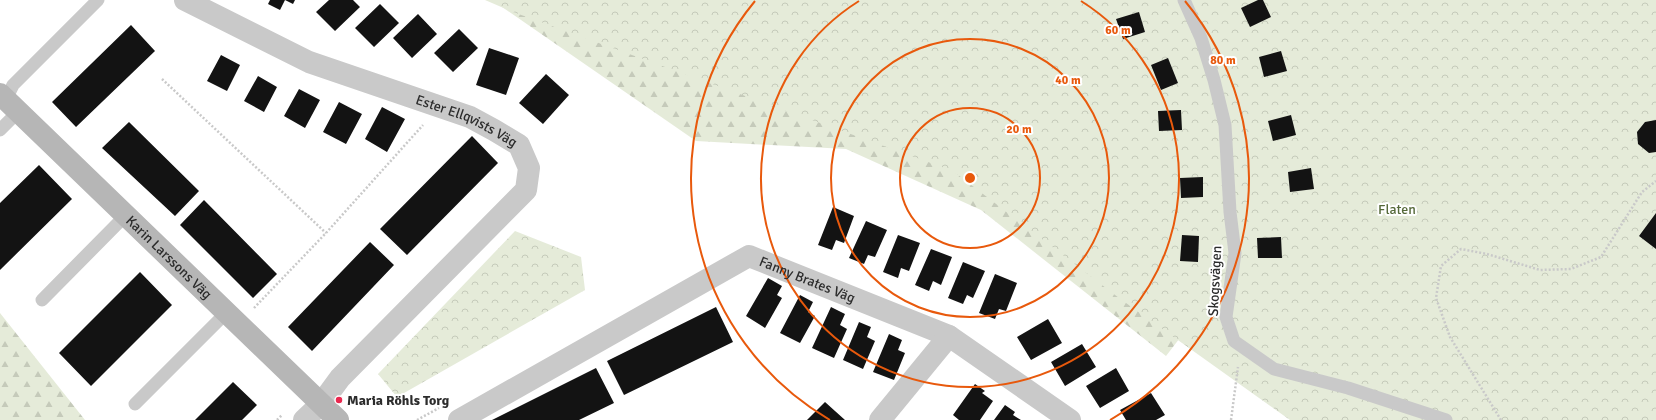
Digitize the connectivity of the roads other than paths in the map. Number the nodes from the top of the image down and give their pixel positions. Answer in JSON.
{"nodes":[{"id":1,"x":98,"y":0,"type":"edge"},
{"id":2,"x":185,"y":0,"type":"edge"},
{"id":3,"x":1184,"y":0,"type":"edge"},
{"id":4,"x":9,"y":102,"type":"edge"},
{"id":5,"x":0,"y":130,"type":"edge"},
{"id":6,"x":126,"y":215,"type":"junction"},
{"id":7,"x":42,"y":300,"type":"dead end"},
{"id":8,"x":226,"y":313,"type":"junction"},
{"id":9,"x":949,"y":336,"type":"junction"},
{"id":10,"x":135,"y":404,"type":"dead end"},
{"id":11,"x":321,"y":404,"type":"junction"},
{"id":12,"x":452,"y":413,"type":"edge"},
{"id":13,"x":304,"y":420,"type":"edge"},
{"id":14,"x":338,"y":420,"type":"edge"},
{"id":15,"x":880,"y":420,"type":"edge"},
{"id":16,"x":1070,"y":420,"type":"edge"},
{"id":17,"x":1446,"y":420,"type":"edge"}],
"edges":[{"from":1,"to":4,"type":"lane"},
{"from":2,"to":11,"type":"street","name":"Ester Ellqvists Väg"},
{"from":3,"to":17,"type":"lane","name":"Skogsvägen"},
{"from":4,"to":5,"type":"lane"},
{"from":4,"to":6,"type":"street","name":"Karin Larssons Väg"},
{"from":6,"to":7,"type":"lane"},
{"from":6,"to":8,"type":"street","name":"Karin Larssons Väg"},
{"from":8,"to":10,"type":"lane"},
{"from":8,"to":11,"type":"street","name":"Karin Larssons Väg"},
{"from":9,"to":12,"type":"street","name":"Fanny Brates Väg"},
{"from":9,"to":15,"type":"street"},
{"from":9,"to":16,"type":"street","name":"Fanny Brates Väg"},
{"from":11,"to":13,"type":"street"},
{"from":11,"to":14,"type":"street","name":"Karin Larssons Väg"}]}
